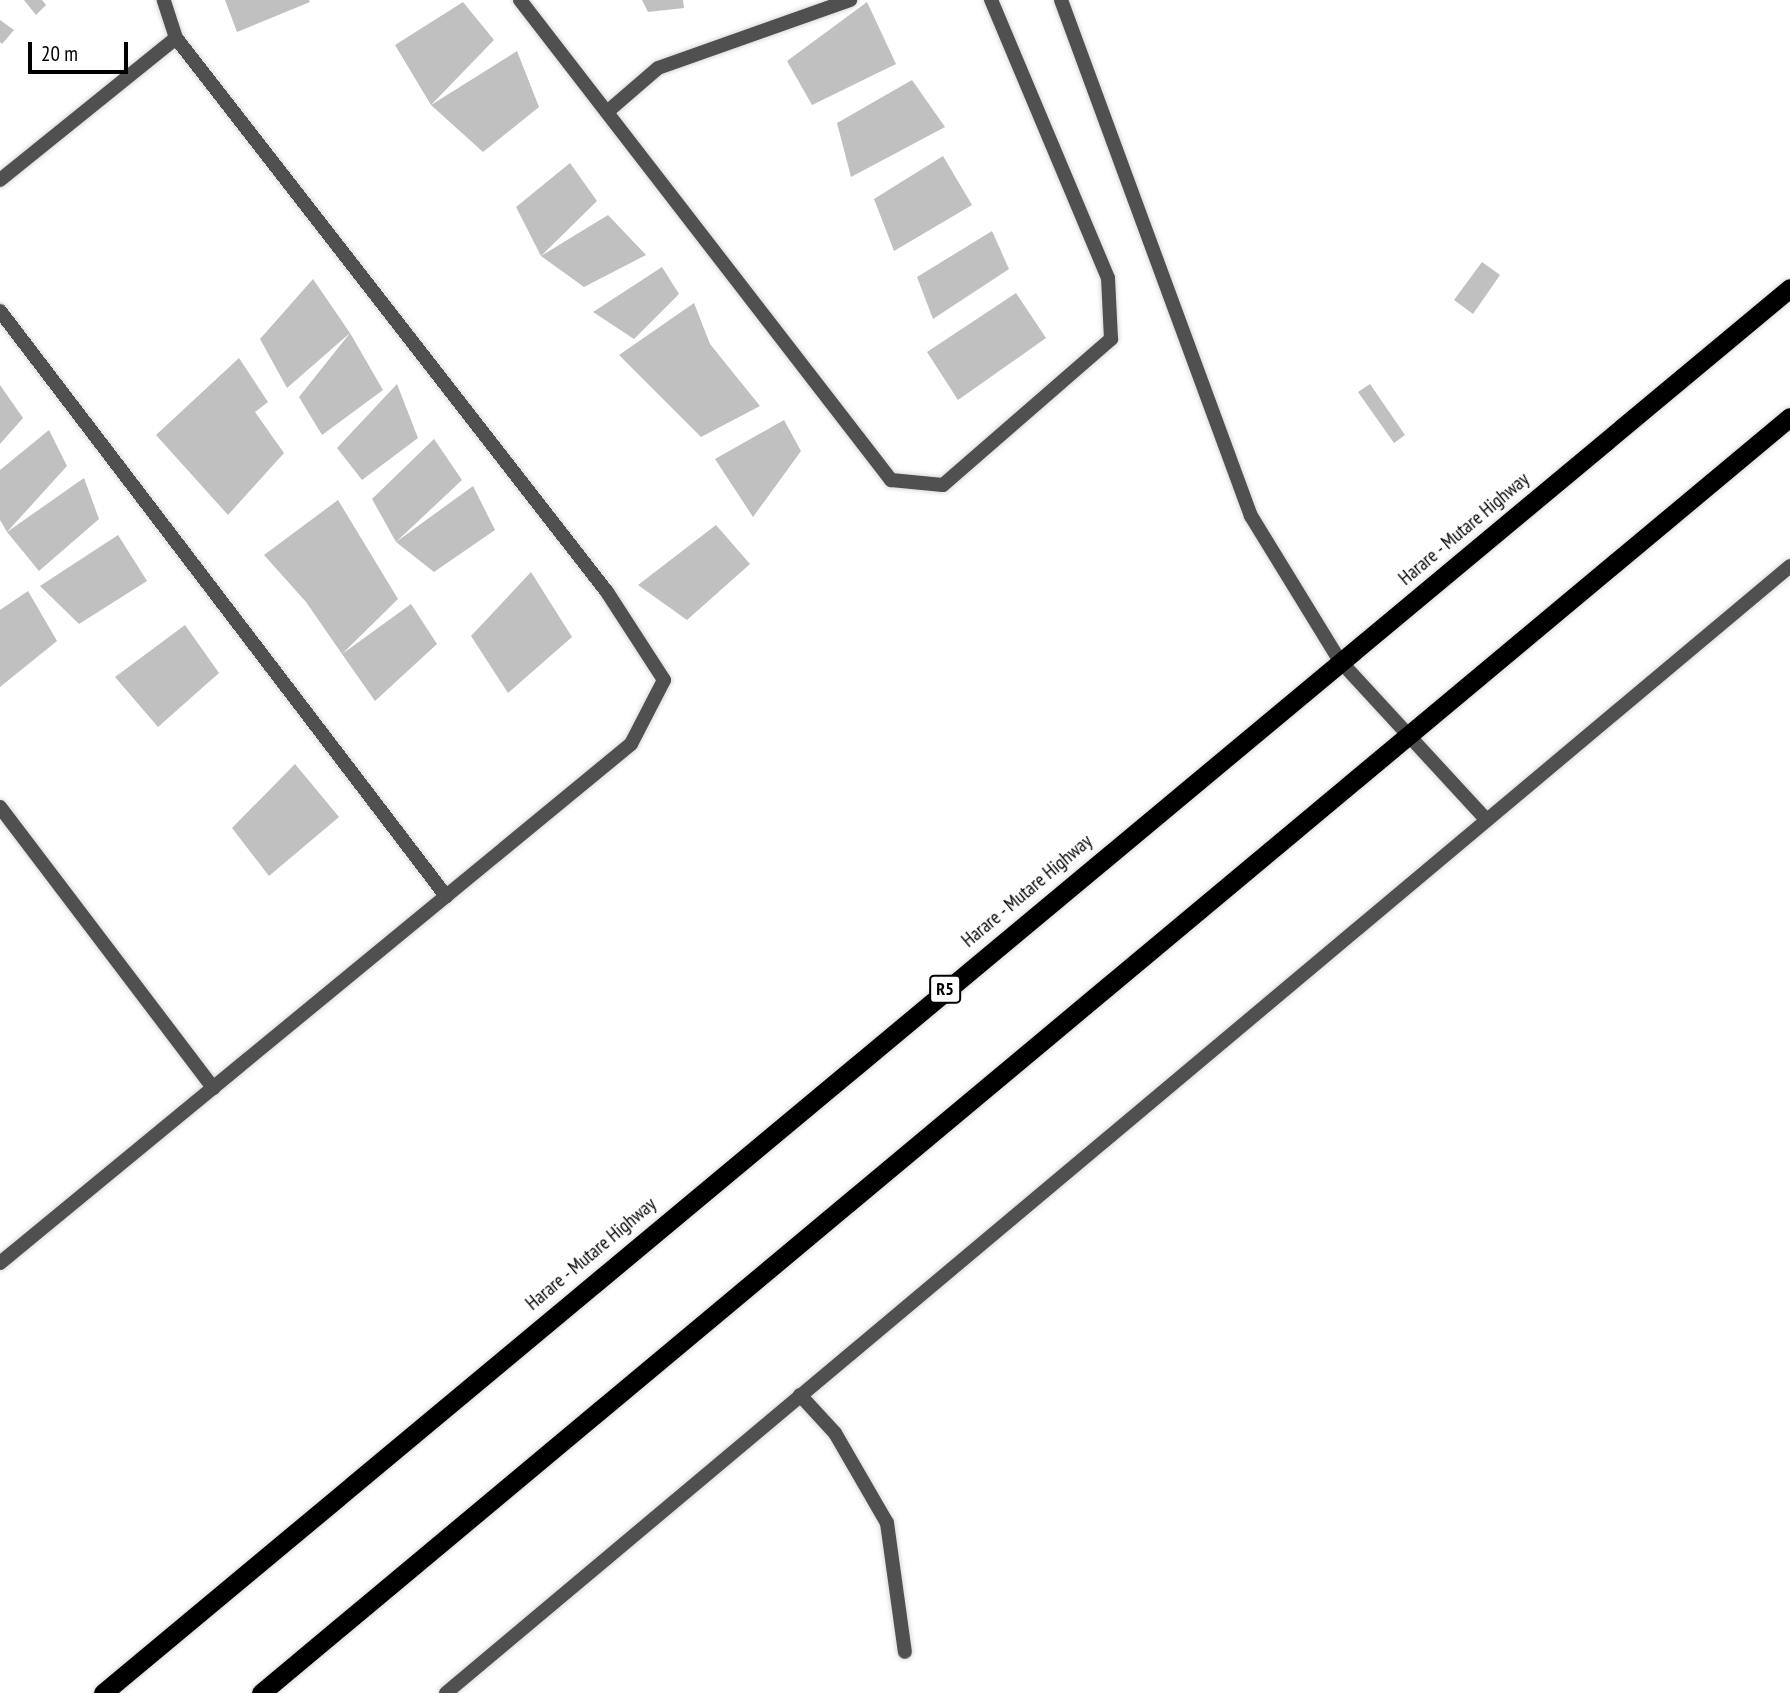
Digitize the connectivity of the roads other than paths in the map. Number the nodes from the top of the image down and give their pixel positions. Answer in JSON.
{"nodes":[{"id":1,"x":164,"y":0,"type":"edge"},
{"id":2,"x":520,"y":0,"type":"edge"},
{"id":3,"x":850,"y":0,"type":"edge"},
{"id":4,"x":991,"y":0,"type":"edge"},
{"id":5,"x":1061,"y":0,"type":"edge"},
{"id":6,"x":176,"y":38,"type":"junction"},
{"id":7,"x":607,"y":112,"type":"junction"},
{"id":8,"x":0,"y":180,"type":"edge"},
{"id":9,"x":1790,"y":288,"type":"edge"},
{"id":10,"x":0,"y":311,"type":"edge"},
{"id":11,"x":1790,"y":416,"type":"edge"},
{"id":12,"x":1790,"y":566,"type":"edge"},
{"id":13,"x":1340,"y":660,"type":"junction"},
{"id":14,"x":1410,"y":733,"type":"junction"},
{"id":15,"x":0,"y":807,"type":"edge"},
{"id":16,"x":1486,"y":819,"type":"junction"},
{"id":17,"x":446,"y":896,"type":"junction"},
{"id":18,"x":213,"y":1088,"type":"junction"},
{"id":19,"x":0,"y":1263,"type":"edge"},
{"id":20,"x":800,"y":1395,"type":"junction"},
{"id":21,"x":905,"y":1652,"type":"dead end"},
{"id":22,"x":103,"y":1693,"type":"edge"},
{"id":23,"x":261,"y":1693,"type":"edge"},
{"id":24,"x":446,"y":1693,"type":"edge"}],
"edges":[{"from":1,"to":6,"type":"street"},
{"from":2,"to":7,"type":"street"},
{"from":3,"to":7,"type":"street"},
{"from":4,"to":7,"type":"street"},
{"from":5,"to":13,"type":"street"},
{"from":6,"to":8,"type":"street"},
{"from":6,"to":17,"type":"street"},
{"from":9,"to":13,"type":"highway","name":"Harare - Mutare Highway","number":"R5"},
{"from":10,"to":17,"type":"street"},
{"from":11,"to":14,"type":"highway"},
{"from":12,"to":16,"type":"street"},
{"from":13,"to":14,"type":"street"},
{"from":13,"to":22,"type":"highway","name":"Harare - Mutare Highway","number":"R5"},
{"from":14,"to":16,"type":"street"},
{"from":14,"to":23,"type":"highway"},
{"from":15,"to":18,"type":"street"},
{"from":16,"to":20,"type":"street"},
{"from":17,"to":18,"type":"street"},
{"from":18,"to":19,"type":"street"},
{"from":20,"to":21,"type":"street"},
{"from":20,"to":24,"type":"street"}]}
